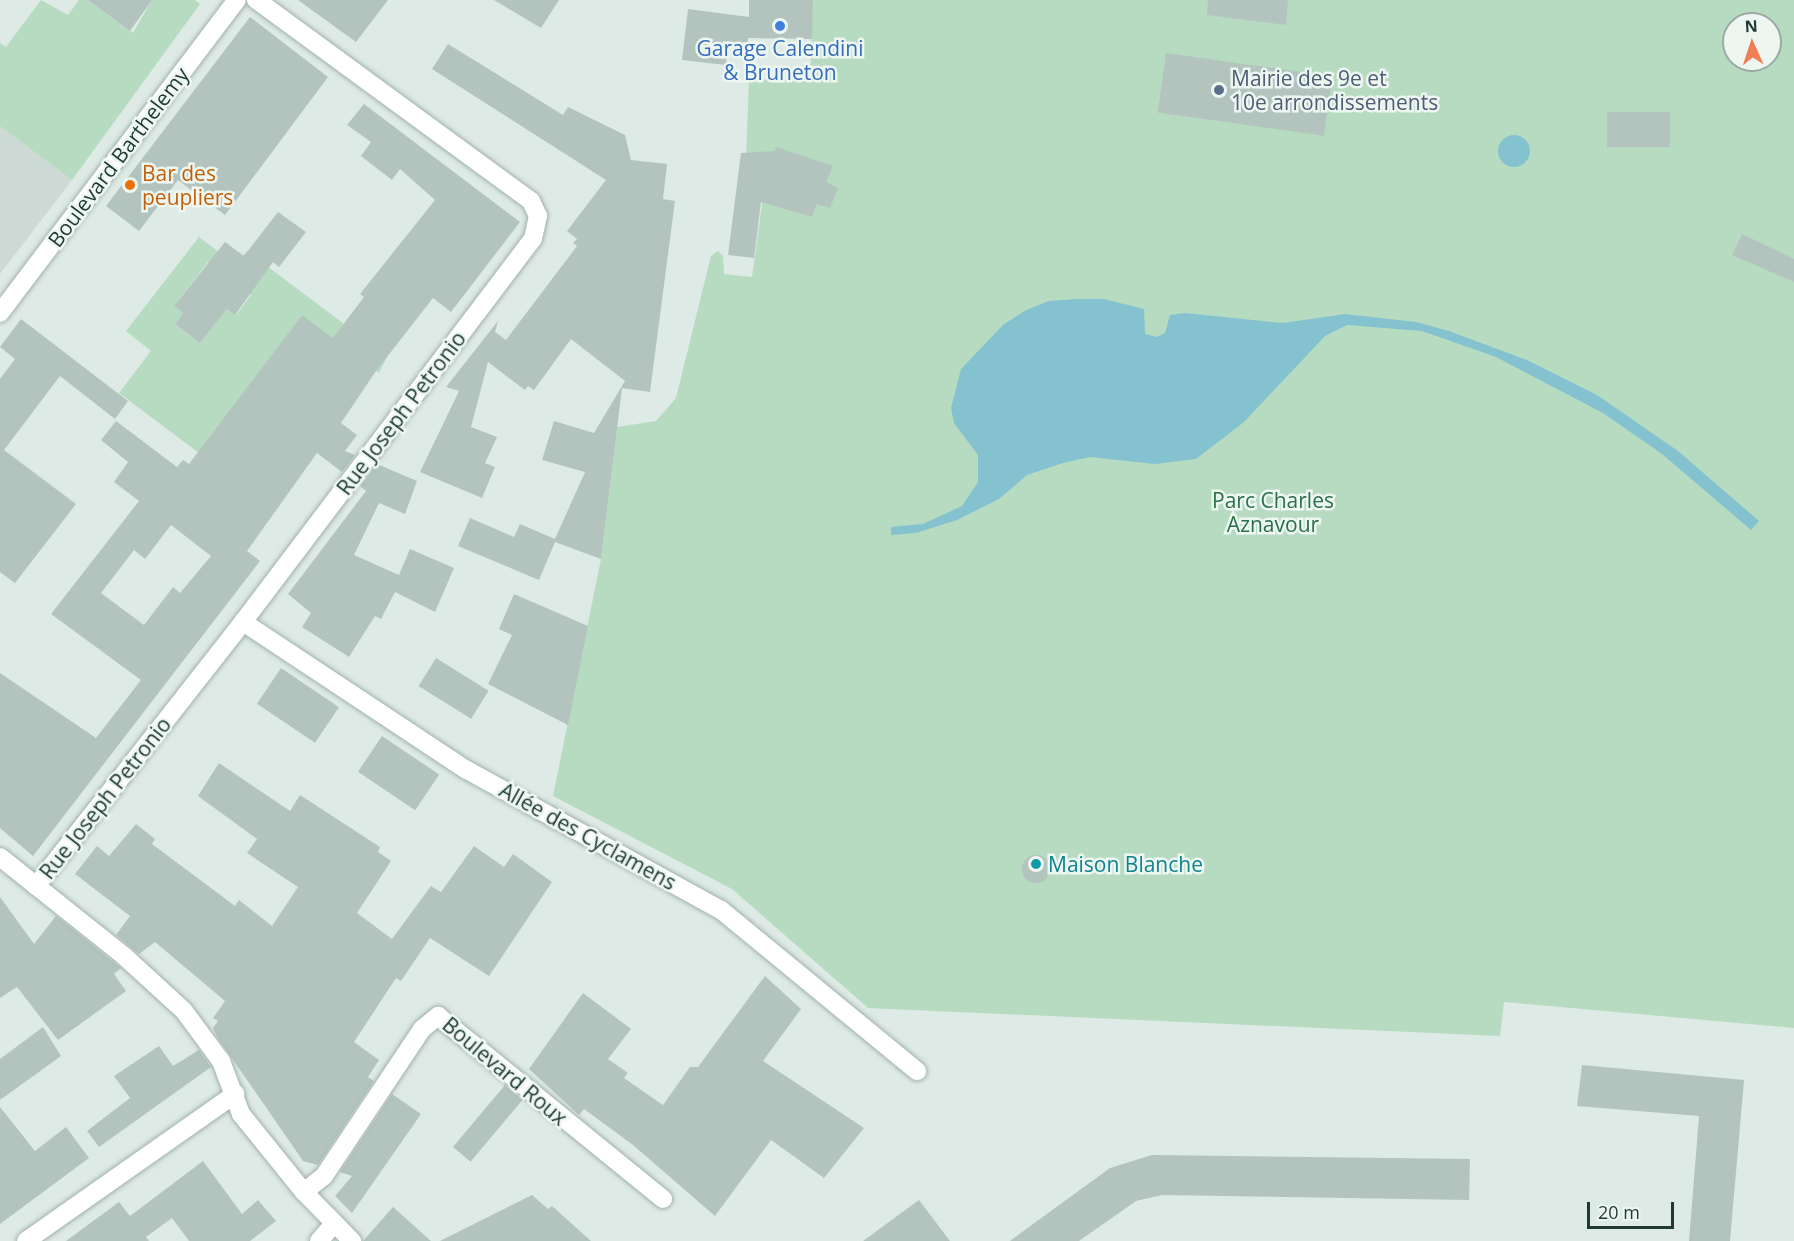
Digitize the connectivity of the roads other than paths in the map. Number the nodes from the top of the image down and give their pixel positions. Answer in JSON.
{"nodes":[{"id":1,"x":237,"y":0,"type":"edge"},
{"id":2,"x":256,"y":0,"type":"edge"},
{"id":3,"x":0,"y":313,"type":"edge"},
{"id":4,"x":243,"y":622,"type":"junction"},
{"id":5,"x":2,"y":862,"type":"edge"},
{"id":6,"x":36,"y":886,"type":"junction"},
{"id":7,"x":917,"y":1071,"type":"dead end"},
{"id":8,"x":235,"y":1094,"type":"junction"},
{"id":9,"x":304,"y":1192,"type":"junction"},
{"id":10,"x":663,"y":1199,"type":"dead end"},
{"id":11,"x":334,"y":1224,"type":"junction"},
{"id":12,"x":26,"y":1241,"type":"edge"},
{"id":13,"x":319,"y":1241,"type":"edge"},
{"id":14,"x":352,"y":1241,"type":"edge"}],
"edges":[{"from":1,"to":3,"type":"street","name":"Boulevard Barthelemy"},
{"from":2,"to":4,"type":"street","name":"Rue Joseph Petronio"},
{"from":4,"to":6,"type":"street","name":"Rue Joseph Petronio"},
{"from":4,"to":7,"type":"street","name":"Allée des Cyclamens"},
{"from":5,"to":6,"type":"street"},
{"from":6,"to":8,"type":"street"},
{"from":8,"to":9,"type":"street"},
{"from":8,"to":12,"type":"street"},
{"from":9,"to":10,"type":"street","name":"Boulevard Roux"},
{"from":9,"to":11,"type":"street"},
{"from":11,"to":13,"type":"street"},
{"from":11,"to":14,"type":"street"}]}
